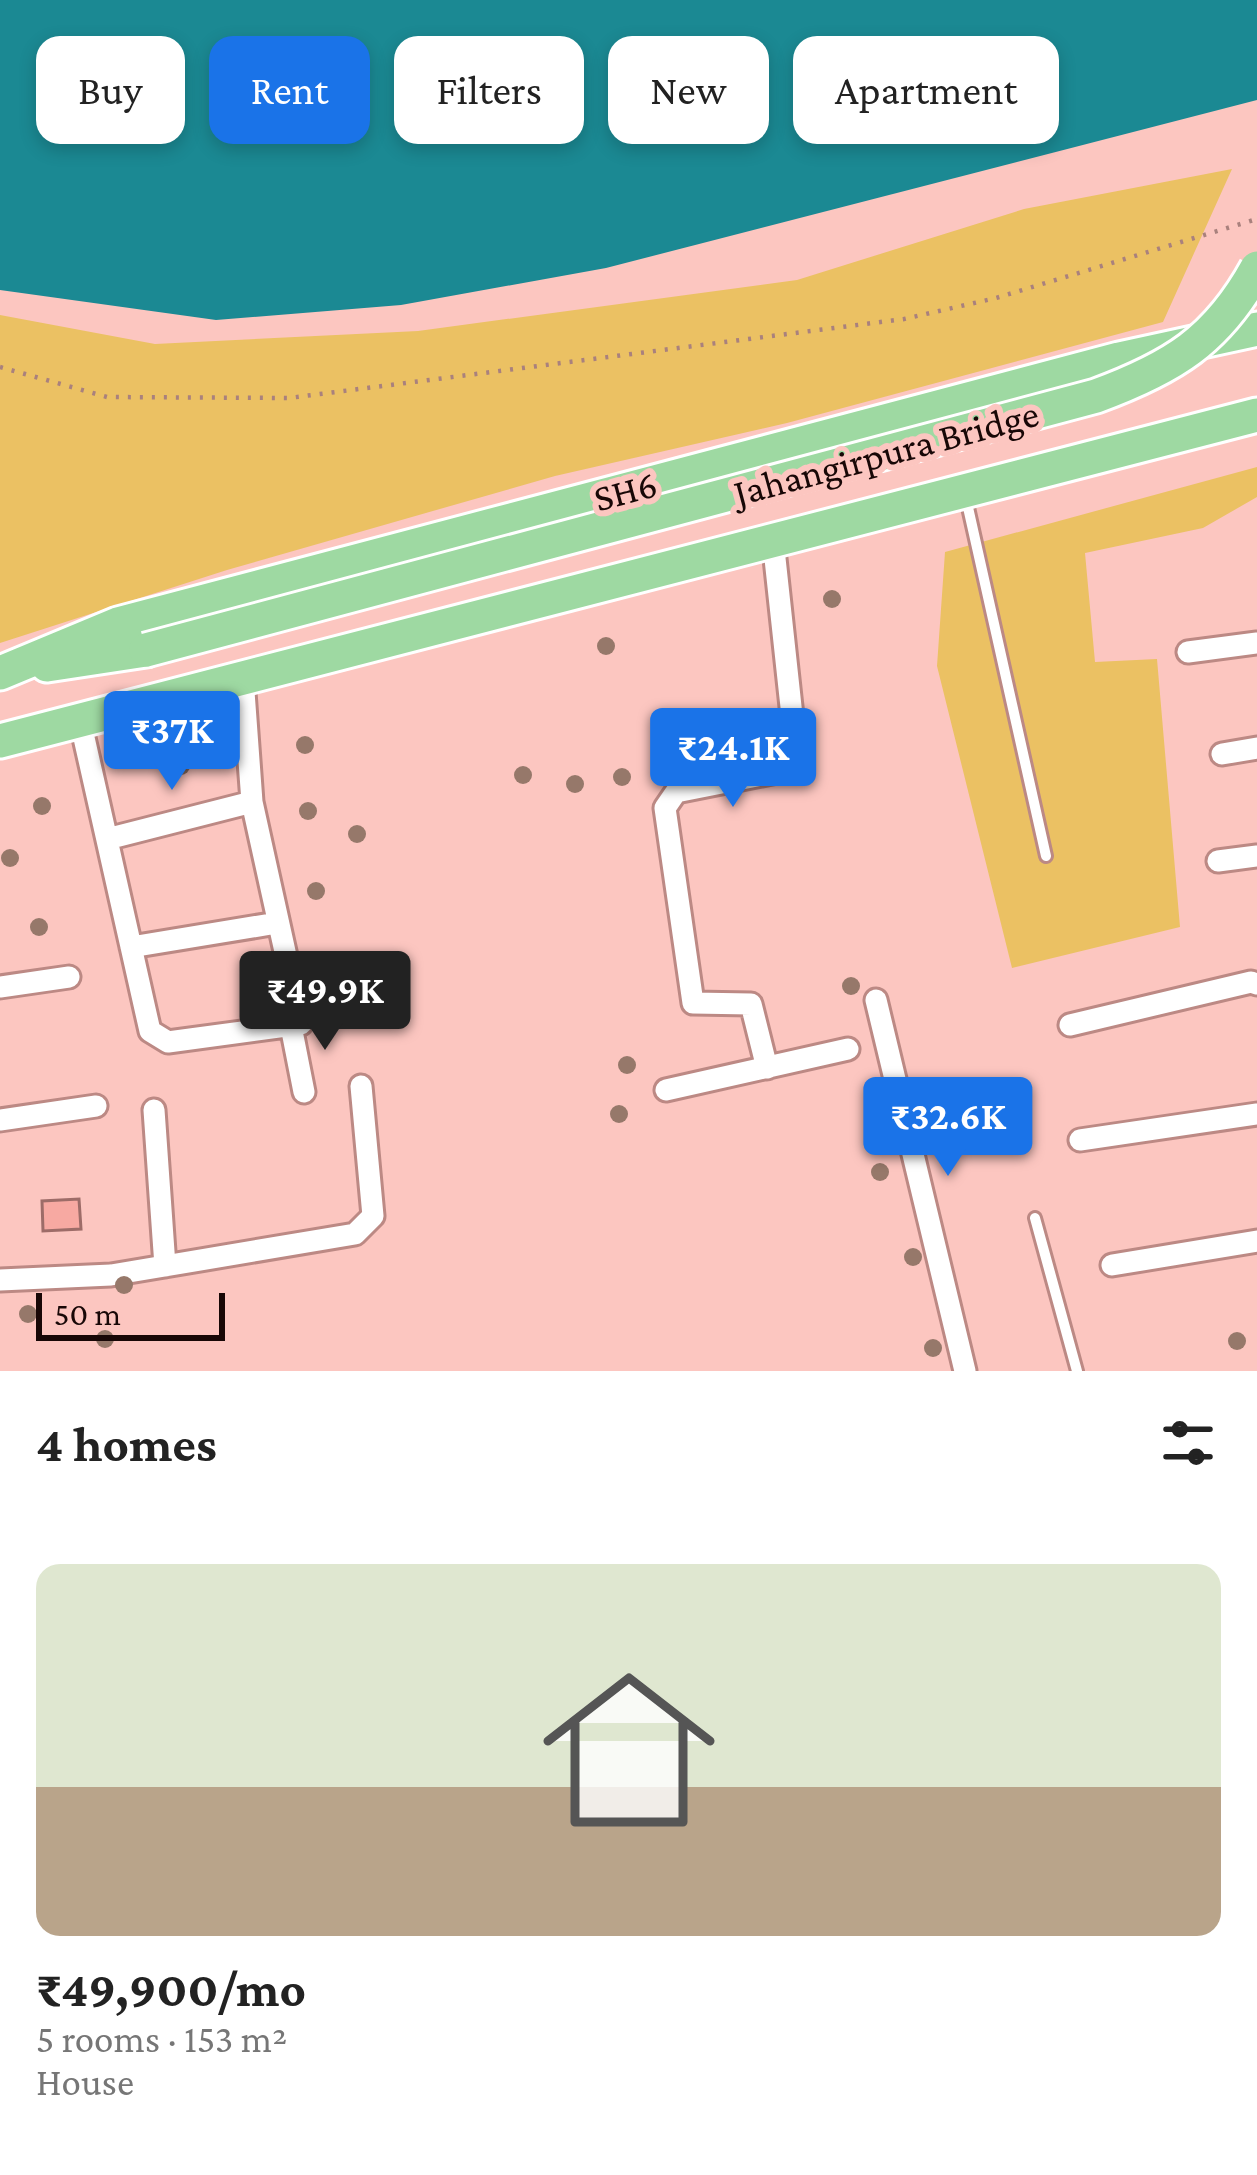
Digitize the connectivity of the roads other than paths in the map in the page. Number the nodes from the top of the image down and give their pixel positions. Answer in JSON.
{"nodes":[{"id":1,"x":1257,"y":268,"type":"edge"},
{"id":2,"x":1257,"y":329,"type":"edge"},
{"id":3,"x":1257,"y":415,"type":"edge"},
{"id":4,"x":964,"y":491,"type":"junction"},
{"id":5,"x":773,"y":540,"type":"junction"},
{"id":6,"x":1257,"y":643,"type":"edge"},
{"id":7,"x":1188,"y":652,"type":"dead end"},
{"id":8,"x":7,"y":671,"type":"edge"},
{"id":9,"x":243,"y":678,"type":"junction"},
{"id":10,"x":80,"y":720,"type":"junction"},
{"id":11,"x":0,"y":741,"type":"edge"},
{"id":12,"x":1257,"y":748,"type":"edge"},
{"id":13,"x":1222,"y":754,"type":"dead end"},
{"id":14,"x":252,"y":802,"type":"junction"},
{"id":15,"x":107,"y":839,"type":"junction"},
{"id":16,"x":1046,"y":856,"type":"dead end"},
{"id":17,"x":1257,"y":856,"type":"edge"},
{"id":18,"x":1218,"y":862,"type":"dead end"},
{"id":19,"x":277,"y":923,"type":"junction"},
{"id":20,"x":130,"y":946,"type":"junction"},
{"id":21,"x":69,"y":977,"type":"dead end"},
{"id":22,"x":1257,"y":984,"type":"edge"},
{"id":23,"x":0,"y":986,"type":"edge"},
{"id":24,"x":876,"y":1000,"type":"dead end"},
{"id":25,"x":1070,"y":1025,"type":"dead end"},
{"id":26,"x":291,"y":1026,"type":"junction"},
{"id":27,"x":848,"y":1049,"type":"dead end"},
{"id":28,"x":767,"y":1067,"type":"junction"},
{"id":29,"x":361,"y":1087,"type":"dead end"},
{"id":30,"x":666,"y":1090,"type":"dead end"},
{"id":31,"x":304,"y":1092,"type":"dead end"},
{"id":32,"x":96,"y":1106,"type":"dead end"},
{"id":33,"x":154,"y":1110,"type":"dead end"},
{"id":34,"x":1257,"y":1114,"type":"edge"},
{"id":35,"x":0,"y":1120,"type":"edge"},
{"id":36,"x":1080,"y":1140,"type":"dead end"},
{"id":37,"x":1035,"y":1218,"type":"dead end"},
{"id":38,"x":1257,"y":1241,"type":"edge"},
{"id":39,"x":1112,"y":1264,"type":"dead end"},
{"id":40,"x":165,"y":1266,"type":"junction"},
{"id":41,"x":0,"y":1280,"type":"edge"},
{"id":42,"x":965,"y":1371,"type":"edge"},
{"id":43,"x":1077,"y":1371,"type":"edge"}],
"edges":[{"from":1,"to":8,"type":"main road","name":"Jahangirpura Bridge","bridge":true},
{"from":2,"to":8,"type":"main road","name":"SH6"},
{"from":3,"to":4,"type":"main road"},
{"from":4,"to":5,"type":"main road"},
{"from":4,"to":16,"type":"lane"},
{"from":5,"to":9,"type":"main road"},
{"from":5,"to":28,"type":"street"},
{"from":6,"to":7,"type":"street"},
{"from":9,"to":10,"type":"main road"},
{"from":9,"to":14,"type":"street"},
{"from":10,"to":11,"type":"main road"},
{"from":10,"to":15,"type":"street"},
{"from":12,"to":13,"type":"street"},
{"from":14,"to":15,"type":"street"},
{"from":14,"to":19,"type":"street"},
{"from":15,"to":20,"type":"street"},
{"from":17,"to":18,"type":"street"},
{"from":19,"to":20,"type":"street"},
{"from":19,"to":26,"type":"street"},
{"from":20,"to":26,"type":"street"},
{"from":21,"to":23,"type":"street"},
{"from":22,"to":25,"type":"street"},
{"from":24,"to":42,"type":"street"},
{"from":26,"to":31,"type":"street"},
{"from":27,"to":28,"type":"street"},
{"from":28,"to":30,"type":"street"},
{"from":29,"to":40,"type":"street"},
{"from":32,"to":35,"type":"street"},
{"from":33,"to":40,"type":"street"},
{"from":34,"to":36,"type":"street"},
{"from":37,"to":43,"type":"lane"},
{"from":38,"to":39,"type":"street"},
{"from":40,"to":41,"type":"street"}]}
